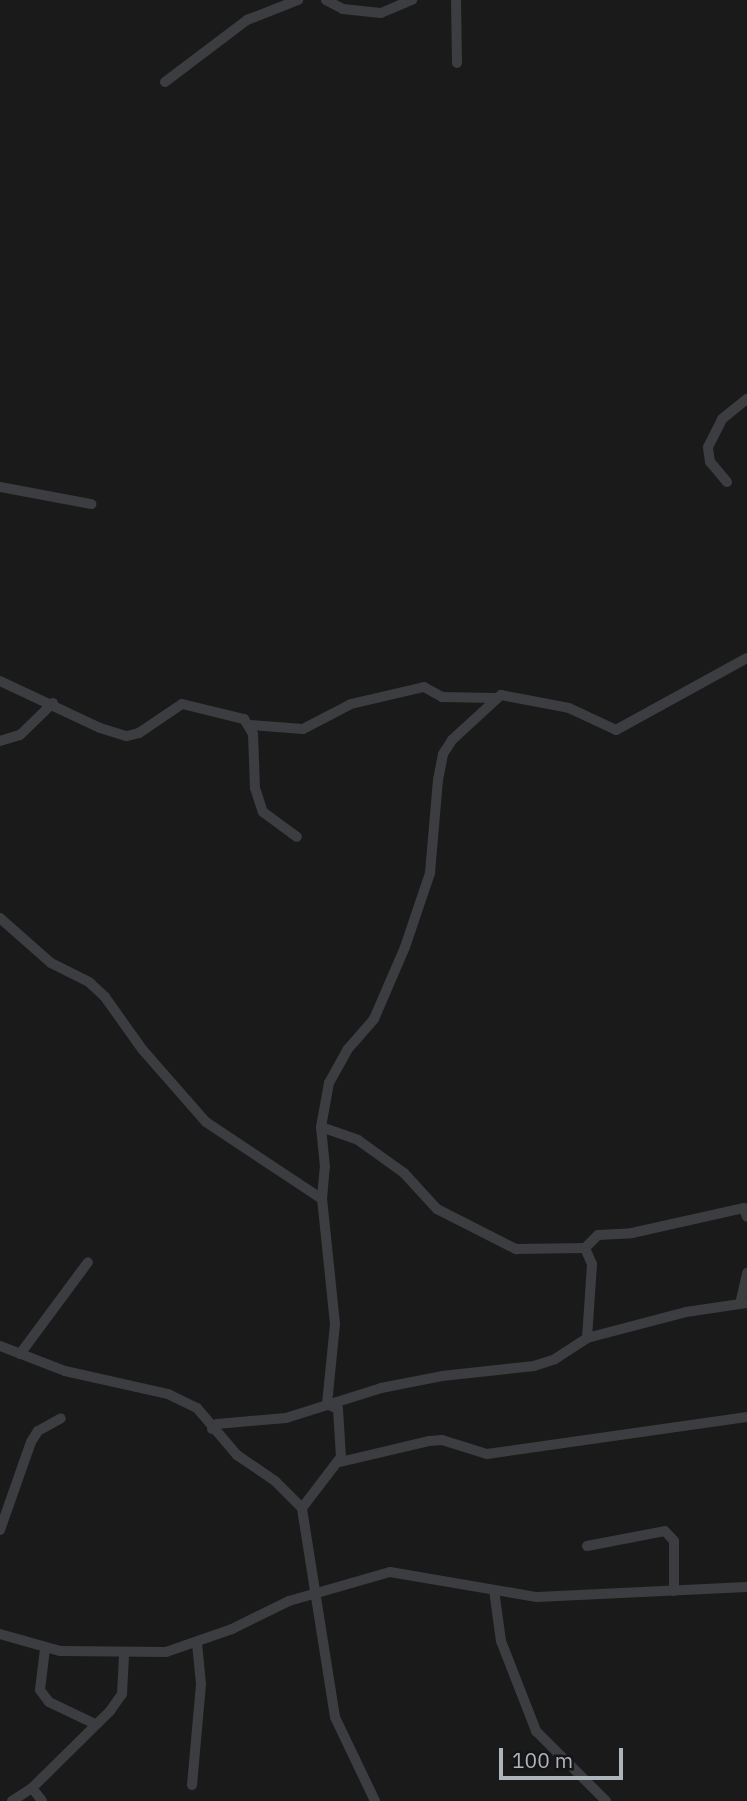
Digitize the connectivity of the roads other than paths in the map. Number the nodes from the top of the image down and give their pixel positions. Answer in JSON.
{"nodes":[{"id":1,"x":298,"y":0,"type":"edge"},
{"id":2,"x":326,"y":0,"type":"edge"},
{"id":3,"x":412,"y":0,"type":"edge"},
{"id":4,"x":456,"y":0,"type":"edge"},
{"id":5,"x":457,"y":63,"type":"dead end"},
{"id":6,"x":165,"y":82,"type":"dead end"},
{"id":7,"x":747,"y":399,"type":"edge"},
{"id":8,"x":727,"y":482,"type":"dead end"},
{"id":9,"x":0,"y":487,"type":"edge"},
{"id":10,"x":91,"y":504,"type":"dead end"},
{"id":11,"x":747,"y":658,"type":"edge"},
{"id":12,"x":0,"y":681,"type":"edge"},
{"id":13,"x":495,"y":698,"type":"junction"},
{"id":14,"x":53,"y":703,"type":"junction"},
{"id":15,"x":250,"y":725,"type":"junction"},
{"id":16,"x":0,"y":741,"type":"edge"},
{"id":17,"x":297,"y":836,"type":"dead end"},
{"id":18,"x":0,"y":918,"type":"edge"},
{"id":19,"x":321,"y":1127,"type":"junction"},
{"id":20,"x":322,"y":1199,"type":"junction"},
{"id":21,"x":746,"y":1210,"type":"edge"},
{"id":22,"x":585,"y":1248,"type":"junction"},
{"id":23,"x":88,"y":1262,"type":"dead end"},
{"id":24,"x":747,"y":1273,"type":"edge"},
{"id":25,"x":743,"y":1303,"type":"edge"},
{"id":26,"x":587,"y":1338,"type":"junction"},
{"id":27,"x":0,"y":1346,"type":"edge"},
{"id":28,"x":20,"y":1354,"type":"junction"},
{"id":29,"x":327,"y":1404,"type":"junction"},
{"id":30,"x":747,"y":1417,"type":"edge"},
{"id":31,"x":61,"y":1418,"type":"dead end"},
{"id":32,"x":212,"y":1429,"type":"junction"},
{"id":33,"x":341,"y":1462,"type":"junction"},
{"id":34,"x":302,"y":1507,"type":"junction"},
{"id":35,"x":0,"y":1530,"type":"edge"},
{"id":36,"x":587,"y":1546,"type":"dead end"},
{"id":37,"x":747,"y":1587,"type":"edge"},
{"id":38,"x":494,"y":1591,"type":"junction"},
{"id":39,"x":674,"y":1591,"type":"junction"},
{"id":40,"x":313,"y":1593,"type":"junction"},
{"id":41,"x":0,"y":1634,"type":"edge"},
{"id":42,"x":197,"y":1643,"type":"junction"},
{"id":43,"x":45,"y":1648,"type":"junction"},
{"id":44,"x":124,"y":1655,"type":"junction"},
{"id":45,"x":95,"y":1724,"type":"junction"},
{"id":46,"x":192,"y":1785,"type":"dead end"},
{"id":47,"x":32,"y":1788,"type":"junction"},
{"id":48,"x":12,"y":1801,"type":"edge"},
{"id":49,"x":42,"y":1801,"type":"edge"},
{"id":50,"x":375,"y":1801,"type":"edge"},
{"id":51,"x":606,"y":1801,"type":"edge"}],
"edges":[{"from":1,"to":6,"type":"street"},
{"from":2,"to":3,"type":"street"},
{"from":4,"to":5,"type":"street"},
{"from":7,"to":8,"type":"street"},
{"from":9,"to":10,"type":"street"},
{"from":11,"to":13,"type":"street"},
{"from":12,"to":14,"type":"street"},
{"from":13,"to":15,"type":"street"},
{"from":13,"to":19,"type":"street"},
{"from":14,"to":15,"type":"street"},
{"from":14,"to":16,"type":"street"},
{"from":15,"to":17,"type":"street"},
{"from":18,"to":20,"type":"street"},
{"from":19,"to":20,"type":"street"},
{"from":19,"to":22,"type":"street"},
{"from":20,"to":29,"type":"street"},
{"from":21,"to":22,"type":"street"},
{"from":22,"to":26,"type":"street"},
{"from":23,"to":28,"type":"street"},
{"from":24,"to":25,"type":"street"},
{"from":25,"to":26,"type":"street"},
{"from":26,"to":29,"type":"street"},
{"from":27,"to":28,"type":"street"},
{"from":28,"to":32,"type":"street"},
{"from":29,"to":32,"type":"street"},
{"from":29,"to":33,"type":"street"},
{"from":30,"to":33,"type":"street"},
{"from":31,"to":35,"type":"street"},
{"from":32,"to":34,"type":"street"},
{"from":33,"to":34,"type":"street"},
{"from":34,"to":40,"type":"street"},
{"from":36,"to":39,"type":"street"},
{"from":37,"to":39,"type":"street"},
{"from":38,"to":39,"type":"street"},
{"from":38,"to":40,"type":"street"},
{"from":38,"to":51,"type":"street"},
{"from":40,"to":42,"type":"street"},
{"from":40,"to":50,"type":"street"},
{"from":41,"to":43,"type":"street"},
{"from":42,"to":44,"type":"street"},
{"from":42,"to":46,"type":"street"},
{"from":43,"to":44,"type":"street"},
{"from":43,"to":45,"type":"street"},
{"from":44,"to":45,"type":"street"},
{"from":45,"to":47,"type":"street"},
{"from":47,"to":48,"type":"street"},
{"from":47,"to":49,"type":"street"}]}
